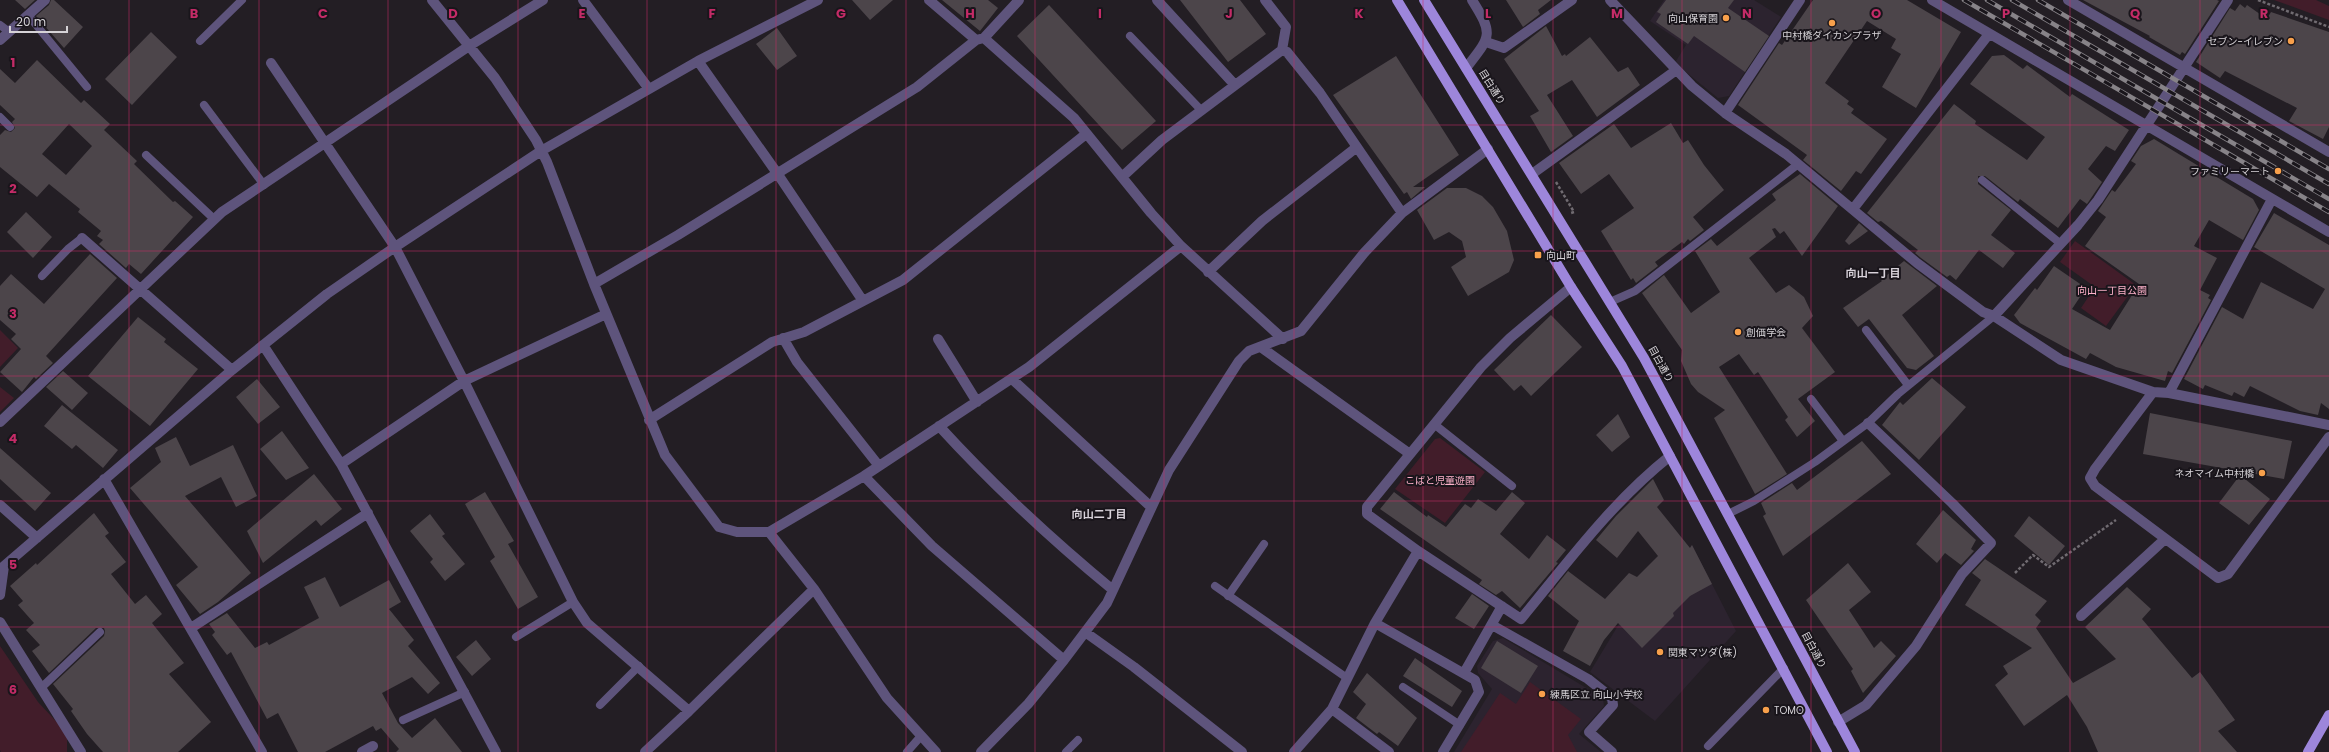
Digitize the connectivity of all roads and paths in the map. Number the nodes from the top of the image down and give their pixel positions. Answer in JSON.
{"nodes":[{"id":1,"x":45,"y":0,"type":"edge"},
{"id":2,"x":242,"y":0,"type":"edge"},
{"id":3,"x":432,"y":0,"type":"edge"},
{"id":4,"x":543,"y":0,"type":"edge"},
{"id":5,"x":583,"y":0,"type":"edge"},
{"id":6,"x":818,"y":0,"type":"edge"},
{"id":7,"x":929,"y":0,"type":"edge"},
{"id":8,"x":1019,"y":0,"type":"edge"},
{"id":9,"x":1157,"y":0,"type":"edge"},
{"id":10,"x":1265,"y":0,"type":"edge"},
{"id":11,"x":1397,"y":0,"type":"edge"},
{"id":12,"x":1424,"y":0,"type":"edge"},
{"id":13,"x":1472,"y":0,"type":"edge"},
{"id":14,"x":1572,"y":0,"type":"edge"},
{"id":15,"x":1610,"y":0,"type":"edge"},
{"id":16,"x":1800,"y":0,"type":"edge"},
{"id":17,"x":1932,"y":0,"type":"edge"},
{"id":18,"x":2068,"y":0,"type":"edge"},
{"id":19,"x":2228,"y":0,"type":"edge"},
{"id":20,"x":2258,"y":0,"type":"edge"},
{"id":21,"x":28,"y":15,"type":"junction"},
{"id":22,"x":2329,"y":27,"type":"edge"},
{"id":23,"x":4,"y":28,"type":"edge"},
{"id":24,"x":1989,"y":34,"type":"junction"},
{"id":25,"x":1130,"y":36,"type":"dead end"},
{"id":26,"x":980,"y":39,"type":"junction"},
{"id":27,"x":0,"y":40,"type":"edge"},
{"id":28,"x":200,"y":41,"type":"dead end"},
{"id":29,"x":1486,"y":42,"type":"junction"},
{"id":30,"x":469,"y":46,"type":"junction"},
{"id":31,"x":1282,"y":50,"type":"junction"},
{"id":32,"x":698,"y":61,"type":"junction"},
{"id":33,"x":271,"y":62,"type":"dead end"},
{"id":34,"x":2184,"y":66,"type":"junction"},
{"id":35,"x":1466,"y":68,"type":"junction"},
{"id":36,"x":1675,"y":71,"type":"junction"},
{"id":37,"x":1234,"y":84,"type":"junction"},
{"id":38,"x":87,"y":87,"type":"dead end"},
{"id":39,"x":649,"y":89,"type":"junction"},
{"id":40,"x":204,"y":105,"type":"dead end"},
{"id":41,"x":1201,"y":110,"type":"junction"},
{"id":42,"x":1725,"y":112,"type":"junction"},
{"id":43,"x":0,"y":117,"type":"edge"},
{"id":44,"x":2147,"y":126,"type":"junction"},
{"id":45,"x":10,"y":127,"type":"dead end"},
{"id":46,"x":1086,"y":134,"type":"junction"},
{"id":47,"x":326,"y":143,"type":"junction"},
{"id":48,"x":1357,"y":147,"type":"junction"},
{"id":49,"x":1488,"y":149,"type":"junction"},
{"id":50,"x":541,"y":151,"type":"junction"},
{"id":51,"x":2329,"y":152,"type":"edge"},
{"id":52,"x":146,"y":155,"type":"dead end"},
{"id":53,"x":1798,"y":165,"type":"junction"},
{"id":54,"x":777,"y":173,"type":"junction"},
{"id":55,"x":1532,"y":174,"type":"junction"},
{"id":56,"x":1122,"y":177,"type":"junction"},
{"id":57,"x":1982,"y":180,"type":"dead end"},
{"id":58,"x":1556,"y":182,"type":"dead end"},
{"id":59,"x":264,"y":184,"type":"junction"},
{"id":60,"x":2272,"y":199,"type":"junction"},
{"id":61,"x":1853,"y":209,"type":"junction"},
{"id":62,"x":1574,"y":212,"type":"dead end"},
{"id":63,"x":1402,"y":213,"type":"junction"},
{"id":64,"x":214,"y":219,"type":"junction"},
{"id":65,"x":2329,"y":232,"type":"edge"},
{"id":66,"x":82,"y":238,"type":"joint"},
{"id":67,"x":2061,"y":244,"type":"junction"},
{"id":68,"x":1181,"y":246,"type":"junction"},
{"id":69,"x":395,"y":247,"type":"junction"},
{"id":70,"x":1208,"y":272,"type":"junction"},
{"id":71,"x":42,"y":276,"type":"dead end"},
{"id":72,"x":594,"y":284,"type":"junction"},
{"id":73,"x":1571,"y":288,"type":"junction"},
{"id":74,"x":140,"y":289,"type":"junction"},
{"id":75,"x":863,"y":301,"type":"junction"},
{"id":76,"x":1610,"y":302,"type":"junction"},
{"id":77,"x":606,"y":314,"type":"junction"},
{"id":78,"x":1994,"y":316,"type":"junction"},
{"id":79,"x":1866,"y":330,"type":"dead end"},
{"id":80,"x":783,"y":338,"type":"junction"},
{"id":81,"x":938,"y":339,"type":"dead end"},
{"id":82,"x":1283,"y":339,"type":"junction"},
{"id":83,"x":263,"y":345,"type":"junction"},
{"id":84,"x":1262,"y":348,"type":"junction"},
{"id":85,"x":232,"y":370,"type":"junction"},
{"id":86,"x":1012,"y":378,"type":"junction"},
{"id":87,"x":464,"y":381,"type":"junction"},
{"id":88,"x":1908,"y":385,"type":"junction"},
{"id":89,"x":2153,"y":392,"type":"junction"},
{"id":90,"x":2169,"y":392,"type":"junction"},
{"id":91,"x":1811,"y":399,"type":"dead end"},
{"id":92,"x":977,"y":402,"type":"junction"},
{"id":93,"x":649,"y":420,"type":"junction"},
{"id":94,"x":0,"y":422,"type":"edge"},
{"id":95,"x":1868,"y":423,"type":"junction"},
{"id":96,"x":1434,"y":424,"type":"junction"},
{"id":97,"x":939,"y":426,"type":"junction"},
{"id":98,"x":2329,"y":426,"type":"edge"},
{"id":99,"x":2329,"y":437,"type":"edge"},
{"id":100,"x":1843,"y":441,"type":"junction"},
{"id":101,"x":1410,"y":454,"type":"junction"},
{"id":102,"x":1670,"y":456,"type":"junction"},
{"id":103,"x":341,"y":464,"type":"junction"},
{"id":104,"x":879,"y":466,"type":"junction"},
{"id":105,"x":864,"y":476,"type":"junction"},
{"id":106,"x":104,"y":479,"type":"junction"},
{"id":107,"x":1512,"y":486,"type":"dead end"},
{"id":108,"x":0,"y":505,"type":"edge"},
{"id":109,"x":1151,"y":507,"type":"junction"},
{"id":110,"x":2127,"y":510,"type":"junction"},
{"id":111,"x":368,"y":513,"type":"junction"},
{"id":112,"x":1728,"y":514,"type":"junction"},
{"id":113,"x":769,"y":532,"type":"junction"},
{"id":114,"x":37,"y":538,"type":"junction"},
{"id":115,"x":2165,"y":539,"type":"junction"},
{"id":116,"x":1264,"y":544,"type":"dead end"},
{"id":117,"x":1418,"y":551,"type":"junction"},
{"id":118,"x":2015,"y":573,"type":"dead end"},
{"id":119,"x":1215,"y":586,"type":"dead end"},
{"id":120,"x":814,"y":589,"type":"junction"},
{"id":121,"x":1113,"y":590,"type":"junction"},
{"id":122,"x":0,"y":595,"type":"edge"},
{"id":123,"x":1228,"y":596,"type":"junction"},
{"id":124,"x":573,"y":602,"type":"junction"},
{"id":125,"x":1502,"y":606,"type":"junction"},
{"id":126,"x":2081,"y":616,"type":"dead end"},
{"id":127,"x":0,"y":622,"type":"edge"},
{"id":128,"x":1375,"y":624,"type":"junction"},
{"id":129,"x":1492,"y":625,"type":"junction"},
{"id":130,"x":191,"y":628,"type":"junction"},
{"id":131,"x":100,"y":632,"type":"dead end"},
{"id":132,"x":1085,"y":632,"type":"junction"},
{"id":133,"x":516,"y":637,"type":"dead end"},
{"id":134,"x":1064,"y":660,"type":"junction"},
{"id":135,"x":639,"y":666,"type":"junction"},
{"id":136,"x":1784,"y":668,"type":"junction"},
{"id":137,"x":1464,"y":673,"type":"junction"},
{"id":138,"x":1347,"y":678,"type":"junction"},
{"id":139,"x":1403,"y":687,"type":"dead end"},
{"id":140,"x":41,"y":688,"type":"junction"},
{"id":141,"x":465,"y":692,"type":"junction"},
{"id":142,"x":600,"y":706,"type":"dead end"},
{"id":143,"x":1332,"y":709,"type":"junction"},
{"id":144,"x":689,"y":711,"type":"junction"},
{"id":145,"x":2329,"y":716,"type":"edge"},
{"id":146,"x":403,"y":720,"type":"dead end"},
{"id":147,"x":1838,"y":722,"type":"junction"},
{"id":148,"x":1460,"y":725,"type":"junction"},
{"id":149,"x":921,"y":736,"type":"junction"},
{"id":150,"x":1078,"y":740,"type":"dead end"},
{"id":151,"x":373,"y":746,"type":"dead end"},
{"id":152,"x":1708,"y":746,"type":"dead end"},
{"id":153,"x":1826,"y":751,"type":"edge"},
{"id":154,"x":81,"y":752,"type":"edge"},
{"id":155,"x":262,"y":752,"type":"edge"},
{"id":156,"x":362,"y":752,"type":"edge"},
{"id":157,"x":496,"y":752,"type":"edge"},
{"id":158,"x":645,"y":752,"type":"edge"},
{"id":159,"x":907,"y":752,"type":"edge"},
{"id":160,"x":936,"y":752,"type":"edge"},
{"id":161,"x":981,"y":752,"type":"edge"},
{"id":162,"x":1066,"y":752,"type":"edge"},
{"id":163,"x":1242,"y":752,"type":"edge"},
{"id":164,"x":1294,"y":752,"type":"edge"},
{"id":165,"x":1389,"y":752,"type":"edge"},
{"id":166,"x":1443,"y":752,"type":"edge"},
{"id":167,"x":1612,"y":752,"type":"edge"},
{"id":168,"x":1855,"y":752,"type":"edge"},
{"id":169,"x":2308,"y":752,"type":"edge"}],
"edges":[{"from":1,"to":21,"type":"street"},
{"from":2,"to":28,"type":"lane"},
{"from":3,"to":30,"type":"street"},
{"from":4,"to":30,"type":"street"},
{"from":5,"to":39,"type":"street"},
{"from":6,"to":32,"type":"street"},
{"from":7,"to":26,"type":"street"},
{"from":8,"to":26,"type":"street"},
{"from":9,"to":37,"type":"street"},
{"from":10,"to":31,"type":"street"},
{"from":11,"to":49,"type":"main road"},
{"from":12,"to":35,"type":"main road","name":"目白通り"},
{"from":13,"to":29,"type":"street"},
{"from":14,"to":29,"type":"street"},
{"from":15,"to":36,"type":"street"},
{"from":16,"to":42,"type":"street"},
{"from":17,"to":24,"type":"street"},
{"from":18,"to":34,"type":"street"},
{"from":19,"to":34,"type":"street"},
{"from":20,"to":22,"type":"path"},
{"from":21,"to":23,"type":"street"},
{"from":21,"to":38,"type":"lane"},
{"from":23,"to":27,"type":"street"},
{"from":24,"to":44,"type":"street"},
{"from":24,"to":61,"type":"street"},
{"from":25,"to":41,"type":"lane"},
{"from":26,"to":46,"type":"street"},
{"from":26,"to":54,"type":"street"},
{"from":29,"to":35,"type":"street"},
{"from":30,"to":47,"type":"street"},
{"from":30,"to":50,"type":"street"},
{"from":31,"to":37,"type":"street"},
{"from":31,"to":48,"type":"street"},
{"from":32,"to":39,"type":"street"},
{"from":32,"to":54,"type":"street"},
{"from":33,"to":47,"type":"street"},
{"from":34,"to":44,"type":"street"},
{"from":34,"to":51,"type":"street"},
{"from":35,"to":55,"type":"main road","name":"目白通り"},
{"from":36,"to":42,"type":"street"},
{"from":36,"to":55,"type":"street"},
{"from":37,"to":41,"type":"street"},
{"from":39,"to":50,"type":"street"},
{"from":40,"to":59,"type":"lane"},
{"from":41,"to":56,"type":"street"},
{"from":42,"to":53,"type":"street"},
{"from":43,"to":45,"type":"lane"},
{"from":44,"to":60,"type":"street"},
{"from":44,"to":67,"type":"street"},
{"from":46,"to":56,"type":"street"},
{"from":46,"to":75,"type":"street"},
{"from":47,"to":59,"type":"street"},
{"from":47,"to":69,"type":"street"},
{"from":48,"to":63,"type":"street"},
{"from":48,"to":70,"type":"street"},
{"from":49,"to":63,"type":"street"},
{"from":49,"to":73,"type":"main road"},
{"from":50,"to":69,"type":"street"},
{"from":50,"to":72,"type":"street"},
{"from":52,"to":64,"type":"lane"},
{"from":53,"to":61,"type":"street"},
{"from":53,"to":76,"type":"lane"},
{"from":54,"to":72,"type":"street"},
{"from":54,"to":75,"type":"street"},
{"from":55,"to":76,"type":"main road","name":"目白通り"},
{"from":56,"to":68,"type":"street"},
{"from":57,"to":67,"type":"lane"},
{"from":58,"to":62,"type":"path"},
{"from":59,"to":64,"type":"street"},
{"from":60,"to":65,"type":"street"},
{"from":60,"to":90,"type":"street"},
{"from":61,"to":78,"type":"street"},
{"from":63,"to":82,"type":"street"},
{"from":64,"to":74,"type":"street"},
{"from":66,"to":71,"type":"lane"},
{"from":66,"to":74,"type":"street"},
{"from":67,"to":78,"type":"street"},
{"from":68,"to":70,"type":"street"},
{"from":68,"to":86,"type":"street"},
{"from":69,"to":83,"type":"street"},
{"from":69,"to":87,"type":"street"},
{"from":70,"to":82,"type":"street"},
{"from":72,"to":77,"type":"street"},
{"from":73,"to":96,"type":"street"},
{"from":73,"to":102,"type":"main road"},
{"from":74,"to":85,"type":"street"},
{"from":74,"to":94,"type":"street"},
{"from":75,"to":80,"type":"street"},
{"from":76,"to":112,"type":"main road","name":"目白通り"},
{"from":77,"to":87,"type":"street"},
{"from":77,"to":93,"type":"street"},
{"from":78,"to":88,"type":"lane"},
{"from":78,"to":89,"type":"street"},
{"from":79,"to":88,"type":"lane"},
{"from":80,"to":93,"type":"street"},
{"from":80,"to":104,"type":"street"},
{"from":81,"to":92,"type":"street"},
{"from":82,"to":84,"type":"street"},
{"from":83,"to":85,"type":"street"},
{"from":83,"to":103,"type":"street"},
{"from":84,"to":101,"type":"street"},
{"from":84,"to":109,"type":"street"},
{"from":85,"to":106,"type":"street"},
{"from":86,"to":92,"type":"street"},
{"from":86,"to":109,"type":"street"},
{"from":87,"to":103,"type":"street"},
{"from":87,"to":124,"type":"street"},
{"from":88,"to":95,"type":"lane"},
{"from":89,"to":90,"type":"street"},
{"from":89,"to":110,"type":"street"},
{"from":90,"to":98,"type":"street"},
{"from":91,"to":100,"type":"lane"},
{"from":92,"to":97,"type":"street"},
{"from":93,"to":113,"type":"street"},
{"from":95,"to":100,"type":"lane"},
{"from":95,"to":147,"type":"street"},
{"from":96,"to":101,"type":"street"},
{"from":96,"to":107,"type":"lane"},
{"from":97,"to":104,"type":"street"},
{"from":97,"to":121,"type":"street"},
{"from":99,"to":115,"type":"street"},
{"from":100,"to":112,"type":"lane"},
{"from":101,"to":117,"type":"street"},
{"from":102,"to":125,"type":"street"},
{"from":102,"to":136,"type":"main road"},
{"from":103,"to":111,"type":"street"},
{"from":104,"to":105,"type":"street"},
{"from":105,"to":113,"type":"street"},
{"from":105,"to":134,"type":"street"},
{"from":106,"to":114,"type":"street"},
{"from":106,"to":130,"type":"street"},
{"from":108,"to":114,"type":"street"},
{"from":109,"to":121,"type":"street"},
{"from":110,"to":115,"type":"street"},
{"from":110,"to":118,"type":"path"},
{"from":111,"to":130,"type":"street"},
{"from":111,"to":141,"type":"street"},
{"from":112,"to":147,"type":"main road","name":"目白通り"},
{"from":113,"to":120,"type":"street"},
{"from":114,"to":122,"type":"street"},
{"from":115,"to":126,"type":"street"},
{"from":116,"to":123,"type":"lane"},
{"from":117,"to":125,"type":"street"},
{"from":117,"to":128,"type":"street"},
{"from":119,"to":123,"type":"lane"},
{"from":120,"to":144,"type":"street"},
{"from":120,"to":149,"type":"street"},
{"from":121,"to":132,"type":"street"},
{"from":123,"to":138,"type":"lane"},
{"from":124,"to":133,"type":"lane"},
{"from":124,"to":135,"type":"street"},
{"from":125,"to":129,"type":"street"},
{"from":127,"to":140,"type":"street"},
{"from":128,"to":137,"type":"street"},
{"from":128,"to":138,"type":"street"},
{"from":129,"to":137,"type":"street"},
{"from":129,"to":167,"type":"street"},
{"from":130,"to":155,"type":"street"},
{"from":131,"to":140,"type":"lane"},
{"from":132,"to":134,"type":"street"},
{"from":132,"to":163,"type":"street"},
{"from":134,"to":161,"type":"street"},
{"from":135,"to":142,"type":"lane"},
{"from":135,"to":144,"type":"street"},
{"from":136,"to":152,"type":"lane"},
{"from":136,"to":153,"type":"main road"},
{"from":137,"to":148,"type":"street"},
{"from":138,"to":143,"type":"street"},
{"from":139,"to":148,"type":"lane"},
{"from":140,"to":154,"type":"street"},
{"from":141,"to":146,"type":"lane"},
{"from":141,"to":157,"type":"street"},
{"from":143,"to":164,"type":"street"},
{"from":143,"to":165,"type":"street"},
{"from":144,"to":158,"type":"street"},
{"from":145,"to":169,"type":"main road"},
{"from":147,"to":168,"type":"main road","name":"目白通り"},
{"from":148,"to":166,"type":"street"},
{"from":149,"to":159,"type":"lane"},
{"from":149,"to":160,"type":"street"},
{"from":150,"to":162,"type":"lane"},
{"from":151,"to":156,"type":"street"}]}
